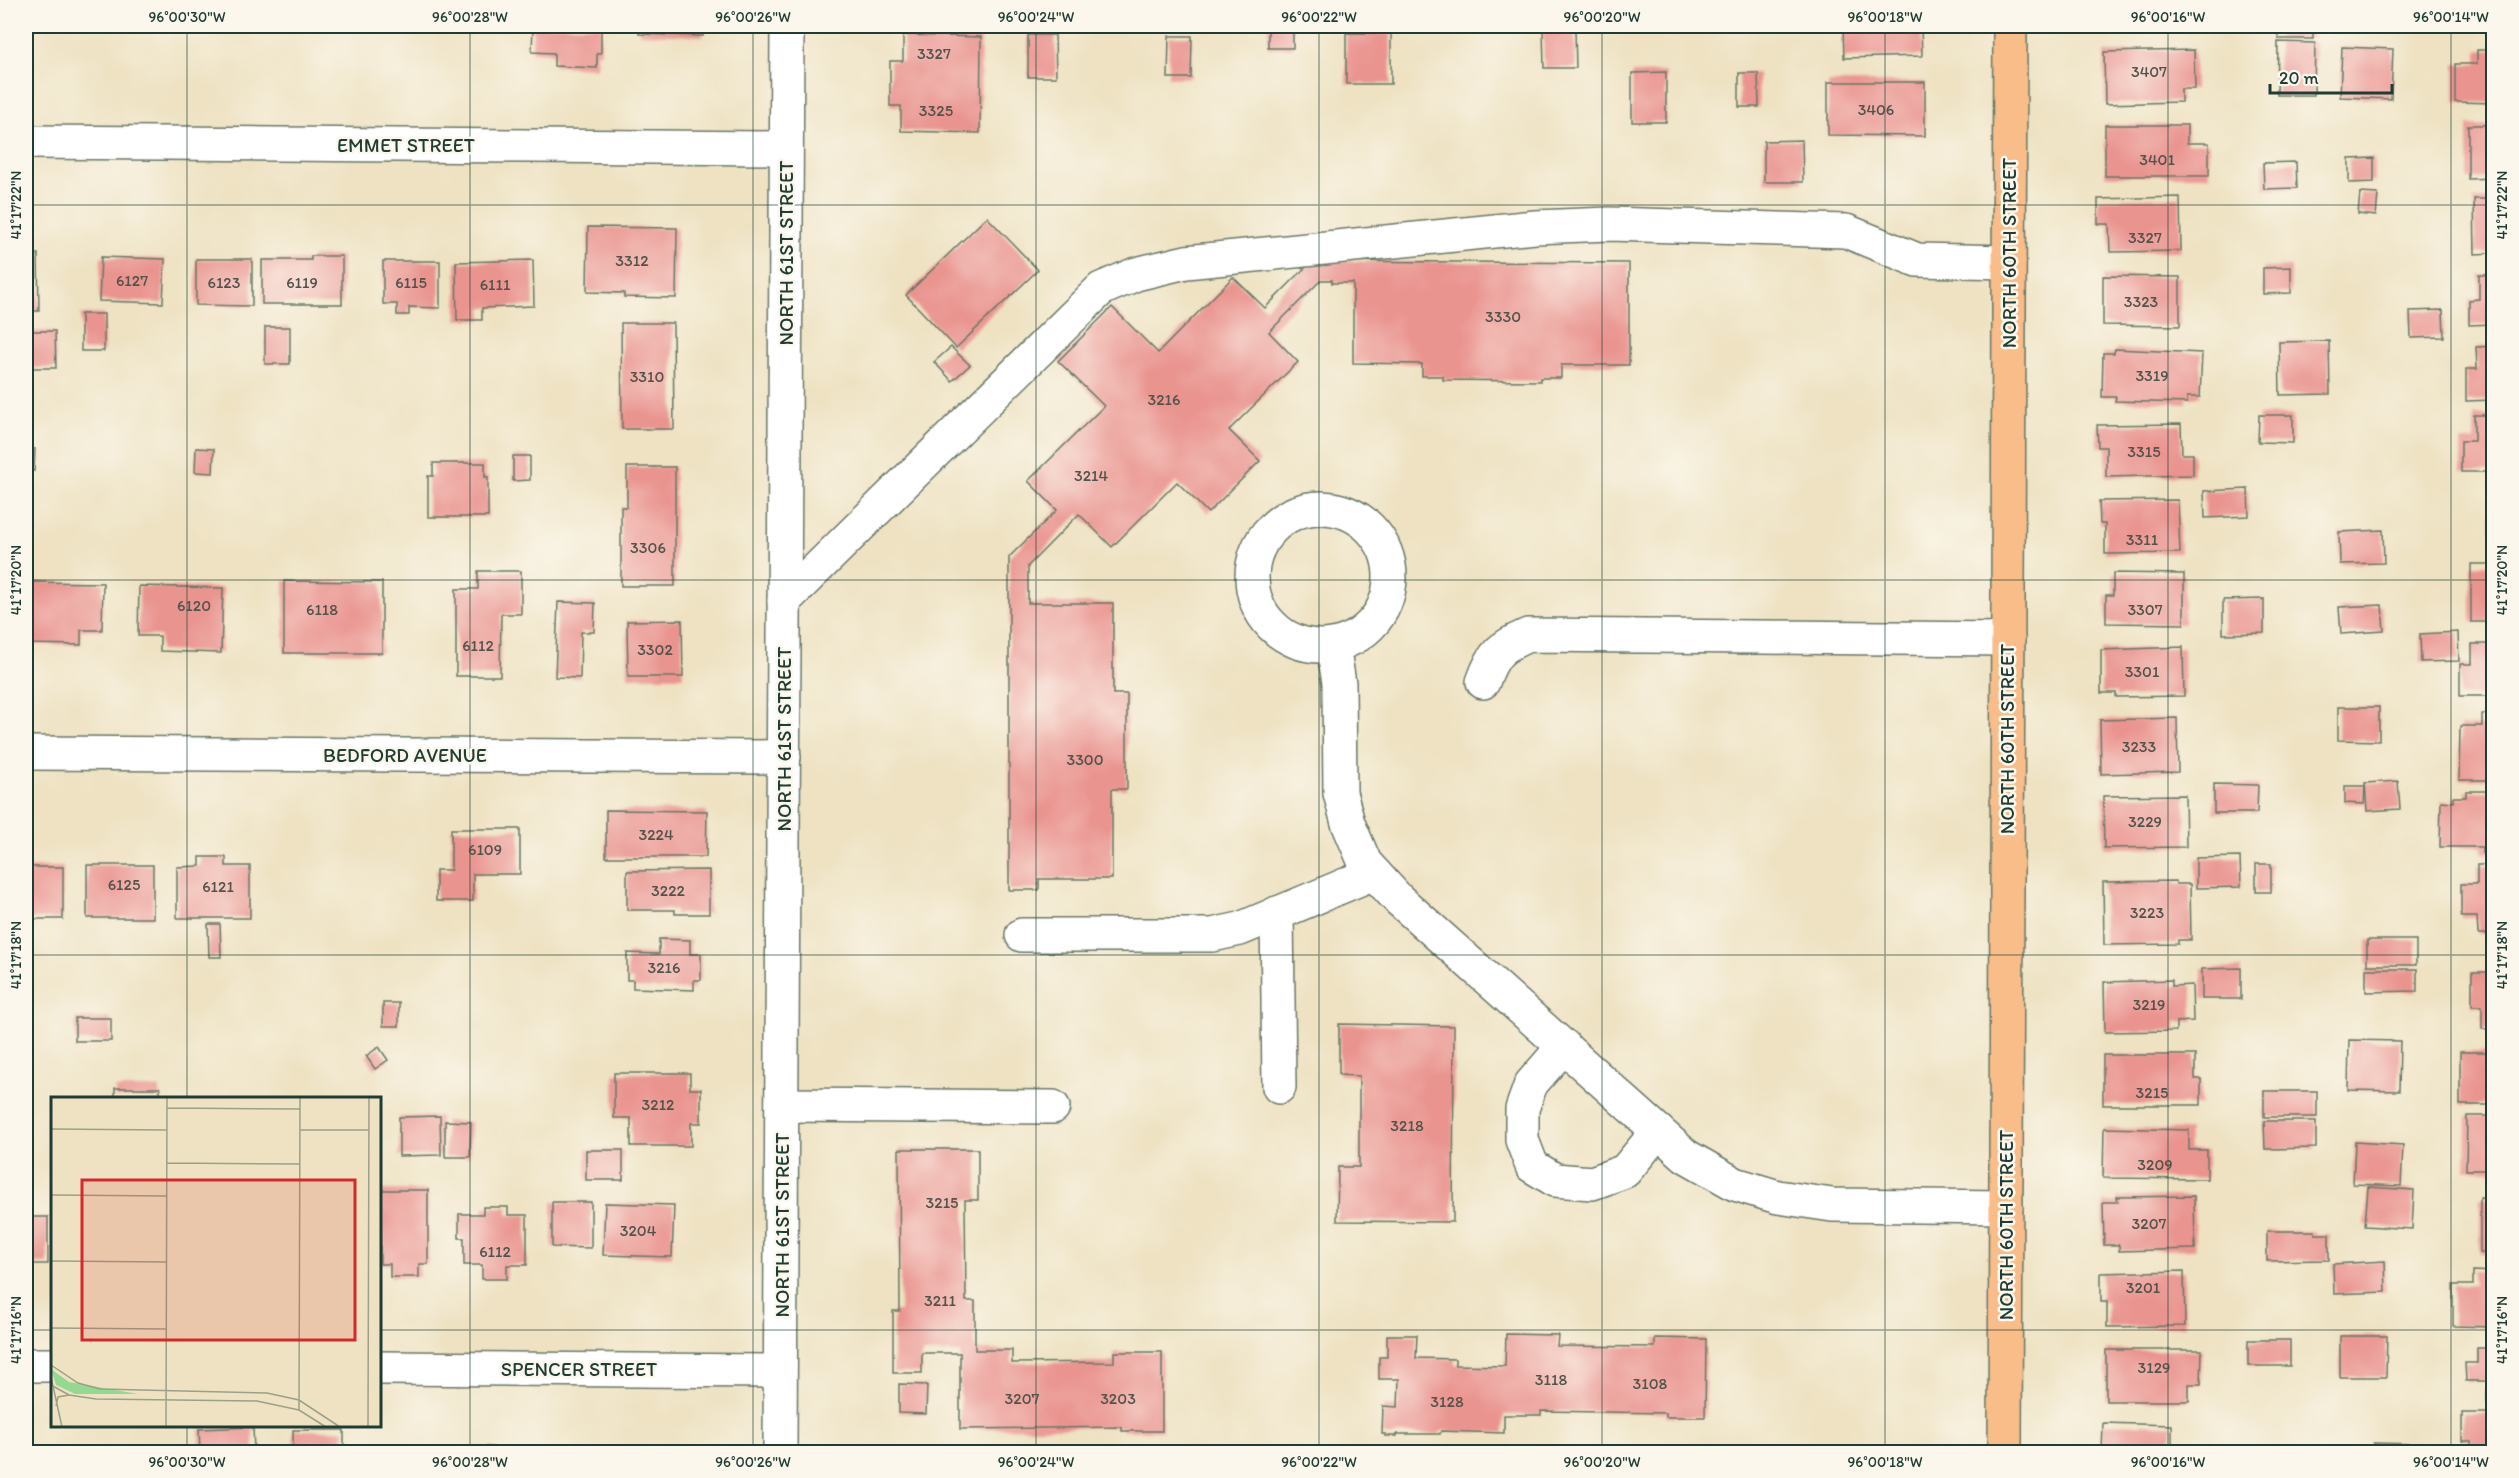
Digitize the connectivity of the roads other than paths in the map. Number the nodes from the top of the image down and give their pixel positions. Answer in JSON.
{"nodes":[{"id":1,"x":787,"y":26,"type":"edge"},
{"id":2,"x":2010,"y":26,"type":"edge"},
{"id":3,"x":26,"y":142,"type":"edge"},
{"id":4,"x":786,"y":148,"type":"junction"},
{"id":5,"x":2009,"y":262,"type":"junction"},
{"id":6,"x":784,"y":601,"type":"junction"},
{"id":7,"x":2008,"y":639,"type":"junction"},
{"id":8,"x":1333,"y":645,"type":"junction"},
{"id":9,"x":1483,"y":682,"type":"dead end"},
{"id":10,"x":26,"y":753,"type":"edge"},
{"id":11,"x":784,"y":757,"type":"junction"},
{"id":12,"x":1374,"y":873,"type":"junction"},
{"id":13,"x":1277,"y":913,"type":"junction"},
{"id":14,"x":1022,"y":935,"type":"dead end"},
{"id":15,"x":1564,"y":1047,"type":"junction"},
{"id":16,"x":1279,"y":1087,"type":"dead end"},
{"id":17,"x":782,"y":1105,"type":"junction"},
{"id":18,"x":1053,"y":1107,"type":"dead end"},
{"id":19,"x":1658,"y":1131,"type":"junction"},
{"id":20,"x":2006,"y":1207,"type":"junction"},
{"id":21,"x":26,"y":1365,"type":"edge"},
{"id":22,"x":51,"y":1365,"type":"edge"},
{"id":23,"x":381,"y":1368,"type":"edge"},
{"id":24,"x":779,"y":1371,"type":"junction"},
{"id":25,"x":780,"y":1452,"type":"edge"},
{"id":26,"x":2005,"y":1452,"type":"edge"}],
"edges":[{"from":1,"to":4,"type":"street","name":"NORTH 61ST STREET"},
{"from":2,"to":5,"type":"main road","name":"NORTH 60TH STREET"},
{"from":3,"to":4,"type":"street","name":"EMMET STREET"},
{"from":4,"to":6,"type":"street","name":"NORTH 61ST STREET"},
{"from":5,"to":6,"type":"street"},
{"from":5,"to":7,"type":"main road","name":"NORTH 60TH STREET"},
{"from":6,"to":11,"type":"street","name":"NORTH 61ST STREET"},
{"from":7,"to":9,"type":"street"},
{"from":7,"to":20,"type":"main road","name":"NORTH 60TH STREET"},
{"from":8,"to":8,"type":"street"},
{"from":8,"to":12,"type":"street"},
{"from":10,"to":11,"type":"street","name":"BEDFORD AVENUE"},
{"from":11,"to":17,"type":"street","name":"NORTH 61ST STREET"},
{"from":12,"to":13,"type":"street"},
{"from":12,"to":15,"type":"street"},
{"from":13,"to":14,"type":"street"},
{"from":13,"to":16,"type":"street"},
{"from":15,"to":19,"type":"street"},
{"from":15,"to":19,"type":"street"},
{"from":17,"to":18,"type":"street"},
{"from":17,"to":24,"type":"street","name":"NORTH 61ST STREET"},
{"from":19,"to":20,"type":"street"},
{"from":20,"to":26,"type":"main road","name":"NORTH 60TH STREET"},
{"from":21,"to":22,"type":"street"},
{"from":23,"to":24,"type":"street","name":"SPENCER STREET"},
{"from":24,"to":25,"type":"street","name":"NORTH 61ST STREET"}]}
